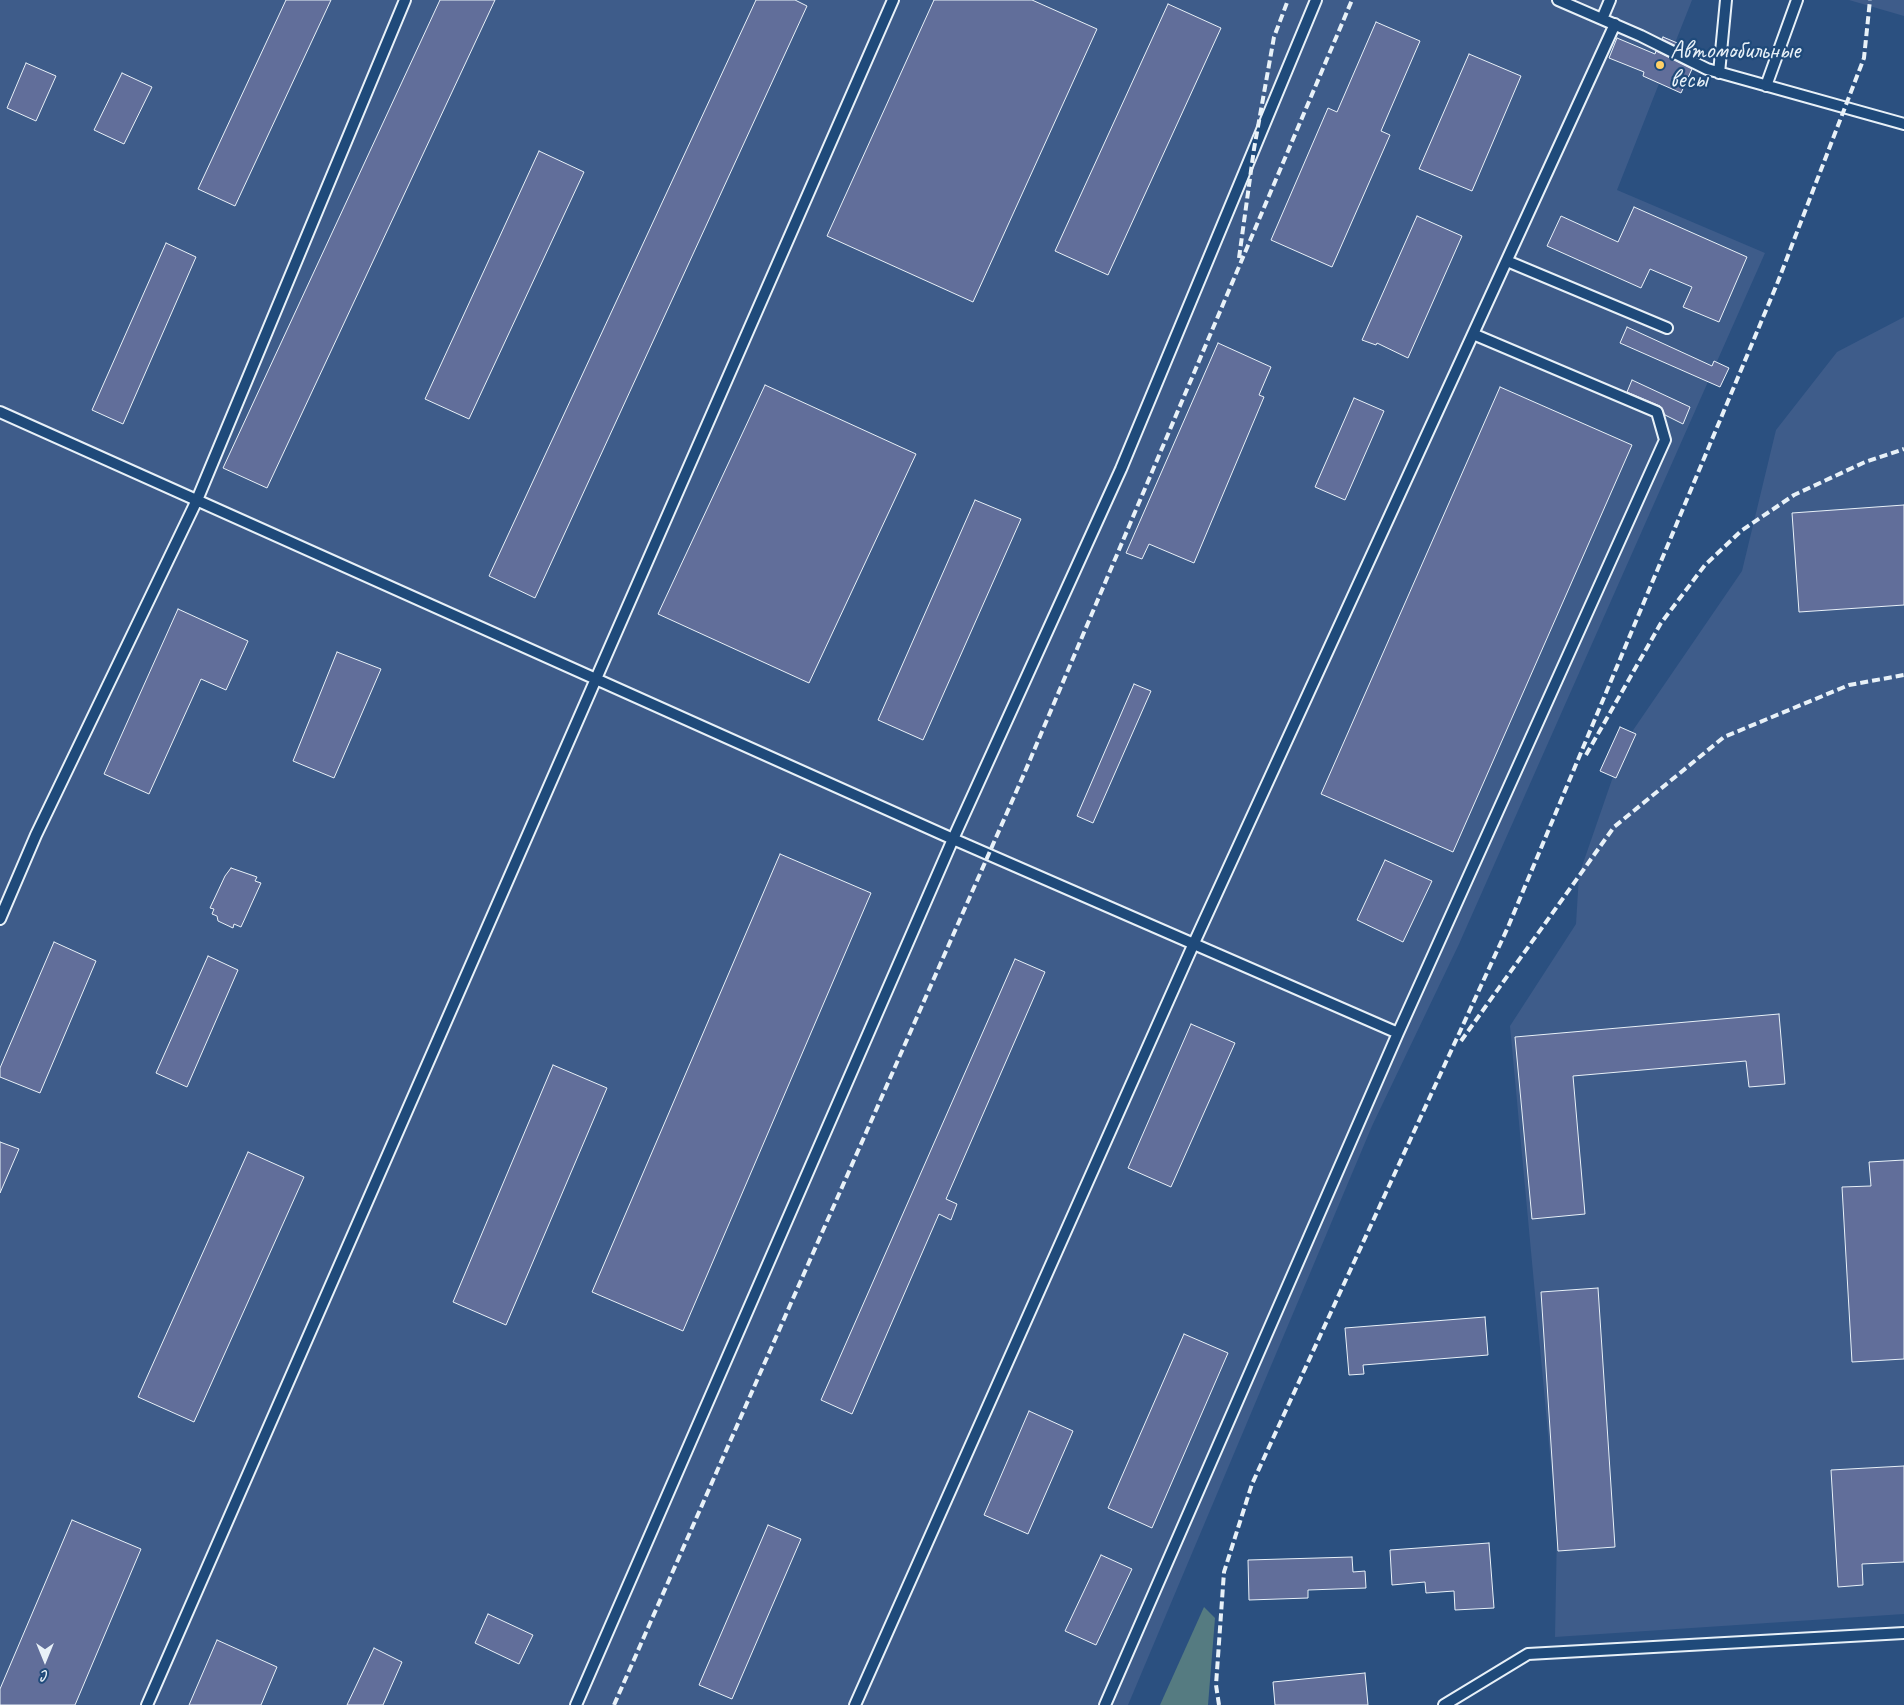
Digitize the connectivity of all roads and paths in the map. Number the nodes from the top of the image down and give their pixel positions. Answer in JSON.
{"nodes":[{"id":1,"x":405,"y":0,"type":"edge"},
{"id":2,"x":893,"y":0,"type":"edge"},
{"id":3,"x":1316,"y":0,"type":"edge"},
{"id":4,"x":1558,"y":0,"type":"edge"},
{"id":5,"x":1610,"y":0,"type":"edge"},
{"id":6,"x":1726,"y":0,"type":"edge"},
{"id":7,"x":1796,"y":0,"type":"edge"},
{"id":8,"x":1602,"y":19,"type":"junction"},
{"id":9,"x":1615,"y":24,"type":"junction"},
{"id":10,"x":1719,"y":73,"type":"junction"},
{"id":11,"x":1766,"y":86,"type":"junction"},
{"id":12,"x":1904,"y":124,"type":"edge"},
{"id":13,"x":1507,"y":261,"type":"junction"},
{"id":14,"x":1667,"y":328,"type":"dead end"},
{"id":15,"x":1473,"y":334,"type":"junction"},
{"id":16,"x":0,"y":412,"type":"edge"},
{"id":17,"x":197,"y":500,"type":"junction"},
{"id":18,"x":596,"y":679,"type":"junction"},
{"id":19,"x":953,"y":839,"type":"junction"},
{"id":20,"x":0,"y":919,"type":"edge"},
{"id":21,"x":1194,"y":943,"type":"junction"},
{"id":22,"x":1398,"y":1033,"type":"junction"},
{"id":23,"x":1904,"y":1633,"type":"edge"},
{"id":24,"x":147,"y":1705,"type":"edge"},
{"id":25,"x":576,"y":1705,"type":"edge"},
{"id":26,"x":855,"y":1705,"type":"edge"},
{"id":27,"x":1105,"y":1705,"type":"edge"},
{"id":28,"x":1444,"y":1705,"type":"edge"}],
"edges":[{"from":1,"to":17,"type":"lane"},
{"from":2,"to":18,"type":"lane"},
{"from":3,"to":19,"type":"lane"},
{"from":4,"to":8,"type":"lane"},
{"from":5,"to":8,"type":"lane"},
{"from":6,"to":10,"type":"lane"},
{"from":7,"to":11,"type":"lane"},
{"from":8,"to":9,"type":"lane"},
{"from":9,"to":10,"type":"lane"},
{"from":9,"to":13,"type":"lane"},
{"from":10,"to":11,"type":"lane"},
{"from":11,"to":12,"type":"lane"},
{"from":13,"to":14,"type":"lane"},
{"from":13,"to":15,"type":"lane"},
{"from":15,"to":21,"type":"lane"},
{"from":15,"to":22,"type":"lane"},
{"from":16,"to":17,"type":"lane"},
{"from":17,"to":18,"type":"lane"},
{"from":17,"to":20,"type":"lane"},
{"from":18,"to":19,"type":"lane"},
{"from":18,"to":24,"type":"lane"},
{"from":19,"to":21,"type":"lane"},
{"from":19,"to":25,"type":"lane"},
{"from":21,"to":22,"type":"lane"},
{"from":21,"to":26,"type":"lane"},
{"from":22,"to":27,"type":"lane"},
{"from":23,"to":28,"type":"lane"}]}
